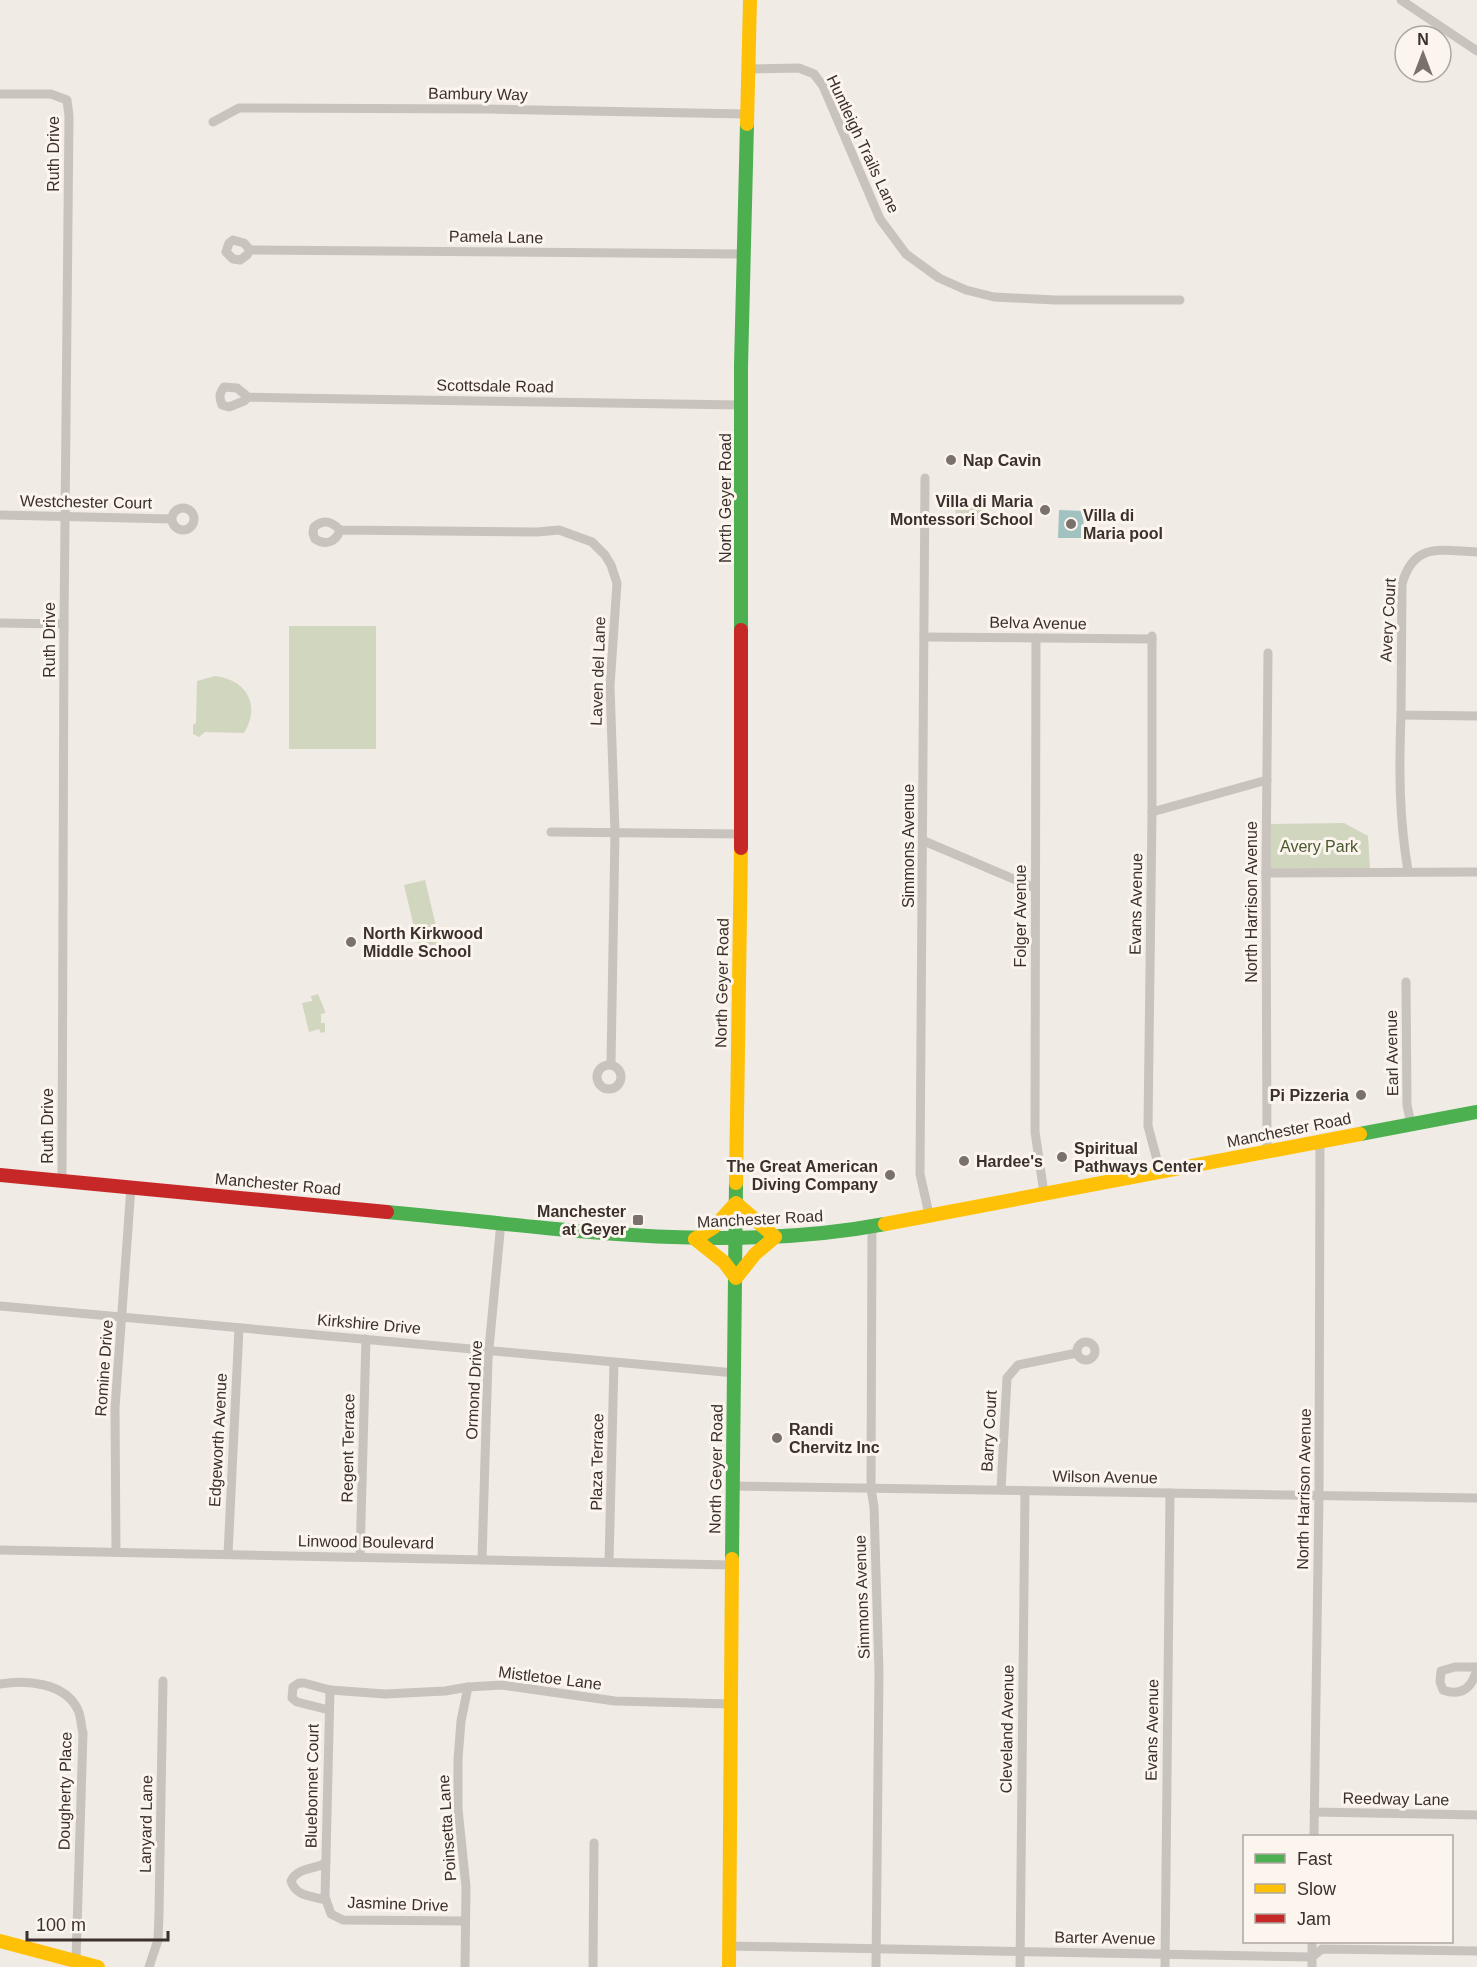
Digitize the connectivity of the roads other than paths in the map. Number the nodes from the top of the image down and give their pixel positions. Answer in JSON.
{"nodes":[{"id":1,"x":750,"y":0,"type":"edge"},
{"id":2,"x":1401,"y":0,"type":"edge"},
{"id":3,"x":1477,"y":51,"type":"edge"},
{"id":4,"x":748,"y":69,"type":"junction"},
{"id":5,"x":0,"y":94,"type":"edge"},
{"id":6,"x":746,"y":114,"type":"junction"},
{"id":7,"x":213,"y":122,"type":"dead end"},
{"id":8,"x":250,"y":250,"type":"dead end"},
{"id":9,"x":742,"y":254,"type":"junction"},
{"id":10,"x":1180,"y":300,"type":"dead end"},
{"id":11,"x":248,"y":397,"type":"dead end"},
{"id":12,"x":741,"y":405,"type":"junction"},
{"id":13,"x":925,"y":478,"type":"dead end"},
{"id":14,"x":0,"y":515,"type":"edge"},
{"id":15,"x":65,"y":516,"type":"junction"},
{"id":16,"x":171,"y":519,"type":"dead end"},
{"id":17,"x":340,"y":530,"type":"dead end"},
{"id":18,"x":1477,"y":552,"type":"edge"},
{"id":19,"x":0,"y":623,"type":"edge"},
{"id":20,"x":64,"y":624,"type":"junction"},
{"id":21,"x":924,"y":637,"type":"junction"},
{"id":22,"x":1152,"y":638,"type":"joint"},
{"id":23,"x":1036,"y":639,"type":"junction"},
{"id":24,"x":1268,"y":653,"type":"dead end"},
{"id":25,"x":1401,"y":715,"type":"junction"},
{"id":26,"x":1477,"y":716,"type":"edge"},
{"id":27,"x":1267,"y":780,"type":"junction"},
{"id":28,"x":1152,"y":812,"type":"junction"},
{"id":29,"x":551,"y":832,"type":"dead end"},
{"id":30,"x":615,"y":832,"type":"junction"},
{"id":31,"x":741,"y":834,"type":"junction"},
{"id":32,"x":924,"y":841,"type":"junction"},
{"id":33,"x":1408,"y":871,"type":"junction"},
{"id":34,"x":1477,"y":872,"type":"edge"},
{"id":35,"x":1266,"y":873,"type":"junction"},
{"id":36,"x":1035,"y":888,"type":"junction"},
{"id":37,"x":1406,"y":982,"type":"dead end"},
{"id":38,"x":611,"y":1063,"type":"dead end"},
{"id":39,"x":1477,"y":1112,"type":"edge"},
{"id":40,"x":1411,"y":1124,"type":"junction"},
{"id":41,"x":1320,"y":1141,"type":"junction"},
{"id":42,"x":1267,"y":1151,"type":"junction"},
{"id":43,"x":1160,"y":1171,"type":"junction"},
{"id":44,"x":0,"y":1174,"type":"edge"},
{"id":45,"x":62,"y":1180,"type":"junction"},
{"id":46,"x":131,"y":1187,"type":"junction"},
{"id":47,"x":1044,"y":1193,"type":"junction"},
{"id":48,"x":736,"y":1203,"type":"junction"},
{"id":49,"x":929,"y":1214,"type":"junction"},
{"id":50,"x":501,"y":1222,"type":"junction"},
{"id":51,"x":872,"y":1226,"type":"junction"},
{"id":52,"x":775,"y":1237,"type":"junction"},
{"id":53,"x":695,"y":1239,"type":"junction"},
{"id":54,"x":737,"y":1240,"type":"junction"},
{"id":55,"x":736,"y":1278,"type":"junction"},
{"id":56,"x":0,"y":1306,"type":"edge"},
{"id":57,"x":122,"y":1317,"type":"junction"},
{"id":58,"x":239,"y":1328,"type":"junction"},
{"id":59,"x":366,"y":1339,"type":"junction"},
{"id":60,"x":490,"y":1350,"type":"junction"},
{"id":61,"x":1077,"y":1353,"type":"dead end"},
{"id":62,"x":614,"y":1363,"type":"junction"},
{"id":63,"x":735,"y":1373,"type":"junction"},
{"id":64,"x":732,"y":1486,"type":"junction"},
{"id":65,"x":871,"y":1488,"type":"junction"},
{"id":66,"x":1001,"y":1490,"type":"junction"},
{"id":67,"x":1025,"y":1491,"type":"junction"},
{"id":68,"x":1170,"y":1493,"type":"junction"},
{"id":69,"x":1319,"y":1495,"type":"junction"},
{"id":70,"x":1477,"y":1498,"type":"edge"},
{"id":71,"x":0,"y":1550,"type":"edge"},
{"id":72,"x":116,"y":1552,"type":"junction"},
{"id":73,"x":228,"y":1554,"type":"junction"},
{"id":74,"x":360,"y":1557,"type":"junction"},
{"id":75,"x":482,"y":1560,"type":"junction"},
{"id":76,"x":609,"y":1562,"type":"junction"},
{"id":77,"x":732,"y":1565,"type":"junction"},
{"id":78,"x":164,"y":1681,"type":"dead end"},
{"id":79,"x":0,"y":1684,"type":"edge"},
{"id":80,"x":468,"y":1687,"type":"junction"},
{"id":81,"x":330,"y":1690,"type":"junction"},
{"id":82,"x":730,"y":1704,"type":"junction"},
{"id":83,"x":329,"y":1710,"type":"junction"},
{"id":84,"x":1314,"y":1812,"type":"junction"},
{"id":85,"x":1477,"y":1815,"type":"edge"},
{"id":86,"x":1314,"y":1835,"type":"edge"},
{"id":87,"x":594,"y":1843,"type":"dead end"},
{"id":88,"x":326,"y":1863,"type":"junction"},
{"id":89,"x":326,"y":1900,"type":"junction"},
{"id":90,"x":331,"y":1914,"type":"joint"},
{"id":91,"x":465,"y":1921,"type":"junction"},
{"id":92,"x":0,"y":1941,"type":"edge"},
{"id":93,"x":1312,"y":1943,"type":"edge"},
{"id":94,"x":729,"y":1946,"type":"junction"},
{"id":95,"x":876,"y":1949,"type":"junction"},
{"id":96,"x":1477,"y":1951,"type":"edge"},
{"id":97,"x":1019,"y":1952,"type":"junction"},
{"id":98,"x":1165,"y":1954,"type":"junction"},
{"id":99,"x":76,"y":1961,"type":"junction"},
{"id":100,"x":1312,"y":1962,"type":"edge"},
{"id":101,"x":98,"y":1967,"type":"edge"},
{"id":102,"x":149,"y":1967,"type":"edge"},
{"id":103,"x":465,"y":1967,"type":"edge"},
{"id":104,"x":593,"y":1967,"type":"edge"},
{"id":105,"x":729,"y":1967,"type":"edge"},
{"id":106,"x":876,"y":1967,"type":"edge"},
{"id":107,"x":1020,"y":1967,"type":"edge"},
{"id":108,"x":1165,"y":1967,"type":"edge"}],
"edges":[{"from":1,"to":4,"type":"street","name":"North Geyer Road"},
{"from":2,"to":3,"type":"street"},
{"from":4,"to":6,"type":"street","name":"North Geyer Road"},
{"from":4,"to":10,"type":"street","name":"Huntleigh Trails Lane"},
{"from":5,"to":15,"type":"street","name":"Ruth Drive"},
{"from":6,"to":7,"type":"street","name":"Bambury Way"},
{"from":6,"to":9,"type":"street","name":"North Geyer Road"},
{"from":8,"to":9,"type":"street","name":"Pamela Lane"},
{"from":9,"to":12,"type":"street","name":"North Geyer Road"},
{"from":11,"to":12,"type":"street","name":"Scottsdale Road"},
{"from":12,"to":31,"type":"street","name":"North Geyer Road"},
{"from":13,"to":21,"type":"street","name":"Simmons Avenue"},
{"from":14,"to":15,"type":"street","name":"Westchester Court"},
{"from":15,"to":16,"type":"street","name":"Westchester Court"},
{"from":15,"to":20,"type":"street","name":"Ruth Drive"},
{"from":17,"to":30,"type":"street","name":"Laven del Lane"},
{"from":18,"to":25,"type":"street","name":"Avery Court"},
{"from":19,"to":20,"type":"street"},
{"from":20,"to":45,"type":"street","name":"Ruth Drive"},
{"from":21,"to":23,"type":"street","name":"Belva Avenue"},
{"from":21,"to":32,"type":"street","name":"Simmons Avenue"},
{"from":22,"to":23,"type":"street","name":"Belva Avenue"},
{"from":22,"to":28,"type":"street","name":"Evans Avenue"},
{"from":23,"to":36,"type":"street","name":"Folger Avenue"},
{"from":24,"to":27,"type":"street","name":"North Harrison Avenue"},
{"from":25,"to":26,"type":"street"},
{"from":25,"to":33,"type":"street","name":"Avery Court"},
{"from":27,"to":28,"type":"street"},
{"from":27,"to":35,"type":"street","name":"North Harrison Avenue"},
{"from":28,"to":43,"type":"street","name":"Evans Avenue"},
{"from":29,"to":30,"type":"street"},
{"from":30,"to":31,"type":"street"},
{"from":30,"to":38,"type":"street","name":"Laven del Lane"},
{"from":31,"to":48,"type":"street","name":"North Geyer Road"},
{"from":32,"to":36,"type":"street"},
{"from":32,"to":49,"type":"street","name":"Simmons Avenue"},
{"from":33,"to":34,"type":"street"},
{"from":33,"to":35,"type":"street"},
{"from":35,"to":42,"type":"street","name":"North Harrison Avenue"},
{"from":36,"to":47,"type":"street","name":"Folger Avenue"},
{"from":37,"to":40,"type":"street","name":"Earl Avenue"},
{"from":39,"to":40,"type":"street","name":"Manchester Road"},
{"from":40,"to":41,"type":"street","name":"Manchester Road"},
{"from":41,"to":42,"type":"street","name":"Manchester Road"},
{"from":41,"to":69,"type":"street","name":"North Harrison Avenue"},
{"from":42,"to":43,"type":"street","name":"Manchester Road"},
{"from":43,"to":47,"type":"street","name":"Manchester Road"},
{"from":44,"to":45,"type":"street","name":"Manchester Road"},
{"from":45,"to":46,"type":"street","name":"Manchester Road"},
{"from":46,"to":50,"type":"street","name":"Manchester Road"},
{"from":46,"to":57,"type":"street","name":"Romine Drive"},
{"from":47,"to":49,"type":"street","name":"Manchester Road"},
{"from":48,"to":52,"type":"street"},
{"from":48,"to":53,"type":"street"},
{"from":48,"to":54,"type":"street","name":"North Geyer Road"},
{"from":49,"to":51,"type":"street","name":"Manchester Road"},
{"from":50,"to":53,"type":"street","name":"Manchester Road"},
{"from":50,"to":60,"type":"street","name":"Ormond Drive"},
{"from":51,"to":52,"type":"street","name":"Manchester Road"},
{"from":51,"to":65,"type":"street","name":"Simmons Avenue"},
{"from":52,"to":54,"type":"street","name":"Manchester Road"},
{"from":52,"to":55,"type":"street"},
{"from":53,"to":54,"type":"street","name":"Manchester Road"},
{"from":53,"to":55,"type":"street"},
{"from":54,"to":55,"type":"street","name":"North Geyer Road"},
{"from":55,"to":63,"type":"street","name":"North Geyer Road"},
{"from":56,"to":57,"type":"street","name":"Kirkshire Drive"},
{"from":57,"to":58,"type":"street","name":"Kirkshire Drive"},
{"from":57,"to":72,"type":"street","name":"Romine Drive"},
{"from":58,"to":59,"type":"street","name":"Kirkshire Drive"},
{"from":58,"to":73,"type":"street","name":"Edgeworth Avenue"},
{"from":59,"to":60,"type":"street","name":"Kirkshire Drive"},
{"from":59,"to":74,"type":"street","name":"Regent Terrace"},
{"from":60,"to":62,"type":"street","name":"Kirkshire Drive"},
{"from":60,"to":75,"type":"street","name":"Ormond Drive"},
{"from":61,"to":66,"type":"street","name":"Barry Court"},
{"from":62,"to":63,"type":"street","name":"Kirkshire Drive"},
{"from":62,"to":76,"type":"street","name":"Plaza Terrace"},
{"from":63,"to":64,"type":"street","name":"North Geyer Road"},
{"from":64,"to":65,"type":"street","name":"Wilson Avenue"},
{"from":64,"to":77,"type":"street","name":"North Geyer Road"},
{"from":65,"to":66,"type":"street","name":"Wilson Avenue"},
{"from":65,"to":95,"type":"street","name":"Simmons Avenue"},
{"from":66,"to":67,"type":"street","name":"Wilson Avenue"},
{"from":67,"to":68,"type":"street","name":"Wilson Avenue"},
{"from":67,"to":97,"type":"street","name":"Cleveland Avenue"},
{"from":68,"to":69,"type":"street","name":"Wilson Avenue"},
{"from":68,"to":98,"type":"street","name":"Evans Avenue"},
{"from":69,"to":70,"type":"street","name":"Wilson Avenue"},
{"from":69,"to":84,"type":"street","name":"North Harrison Avenue"},
{"from":71,"to":72,"type":"street","name":"Linwood Boulevard"},
{"from":72,"to":73,"type":"street","name":"Linwood Boulevard"},
{"from":73,"to":74,"type":"street","name":"Linwood Boulevard"},
{"from":74,"to":75,"type":"street","name":"Linwood Boulevard"},
{"from":75,"to":76,"type":"street","name":"Linwood Boulevard"},
{"from":76,"to":77,"type":"street","name":"Linwood Boulevard"},
{"from":77,"to":82,"type":"street","name":"North Geyer Road"},
{"from":78,"to":102,"type":"street","name":"Lanyard Lane"},
{"from":79,"to":99,"type":"street","name":"Dougherty Place"},
{"from":80,"to":81,"type":"street","name":"Mistletoe Lane"},
{"from":80,"to":82,"type":"street","name":"Mistletoe Lane"},
{"from":80,"to":91,"type":"street","name":"Poinsetta Lane"},
{"from":81,"to":83,"type":"street","name":"Bluebonnet Court"},
{"from":81,"to":83,"type":"street","name":"Bluebonnet Court"},
{"from":82,"to":94,"type":"street","name":"North Geyer Road"},
{"from":83,"to":88,"type":"street","name":"Bluebonnet Court"},
{"from":84,"to":85,"type":"street","name":"Reedway Lane"},
{"from":84,"to":86,"type":"street","name":"North Harrison Avenue"},
{"from":87,"to":104,"type":"street"},
{"from":88,"to":89,"type":"street","name":"Bluebonnet Court"},
{"from":88,"to":89,"type":"street","name":"Bluebonnet Court"},
{"from":89,"to":90,"type":"street","name":"Bluebonnet Court"},
{"from":90,"to":91,"type":"street","name":"Jasmine Drive"},
{"from":91,"to":103,"type":"street","name":"Poinsetta Lane"},
{"from":92,"to":99,"type":"street"},
{"from":93,"to":100,"type":"street"},
{"from":94,"to":95,"type":"street","name":"Barter Avenue"},
{"from":94,"to":105,"type":"street","name":"North Geyer Road"},
{"from":95,"to":97,"type":"street","name":"Barter Avenue"},
{"from":95,"to":106,"type":"street","name":"Simmons Avenue"},
{"from":96,"to":100,"type":"street","name":"Barter Avenue"},
{"from":97,"to":98,"type":"street","name":"Barter Avenue"},
{"from":97,"to":107,"type":"street","name":"Cleveland Avenue"},
{"from":98,"to":100,"type":"street","name":"Barter Avenue"},
{"from":98,"to":108,"type":"street","name":"Evans Avenue"},
{"from":99,"to":101,"type":"street"}]}
